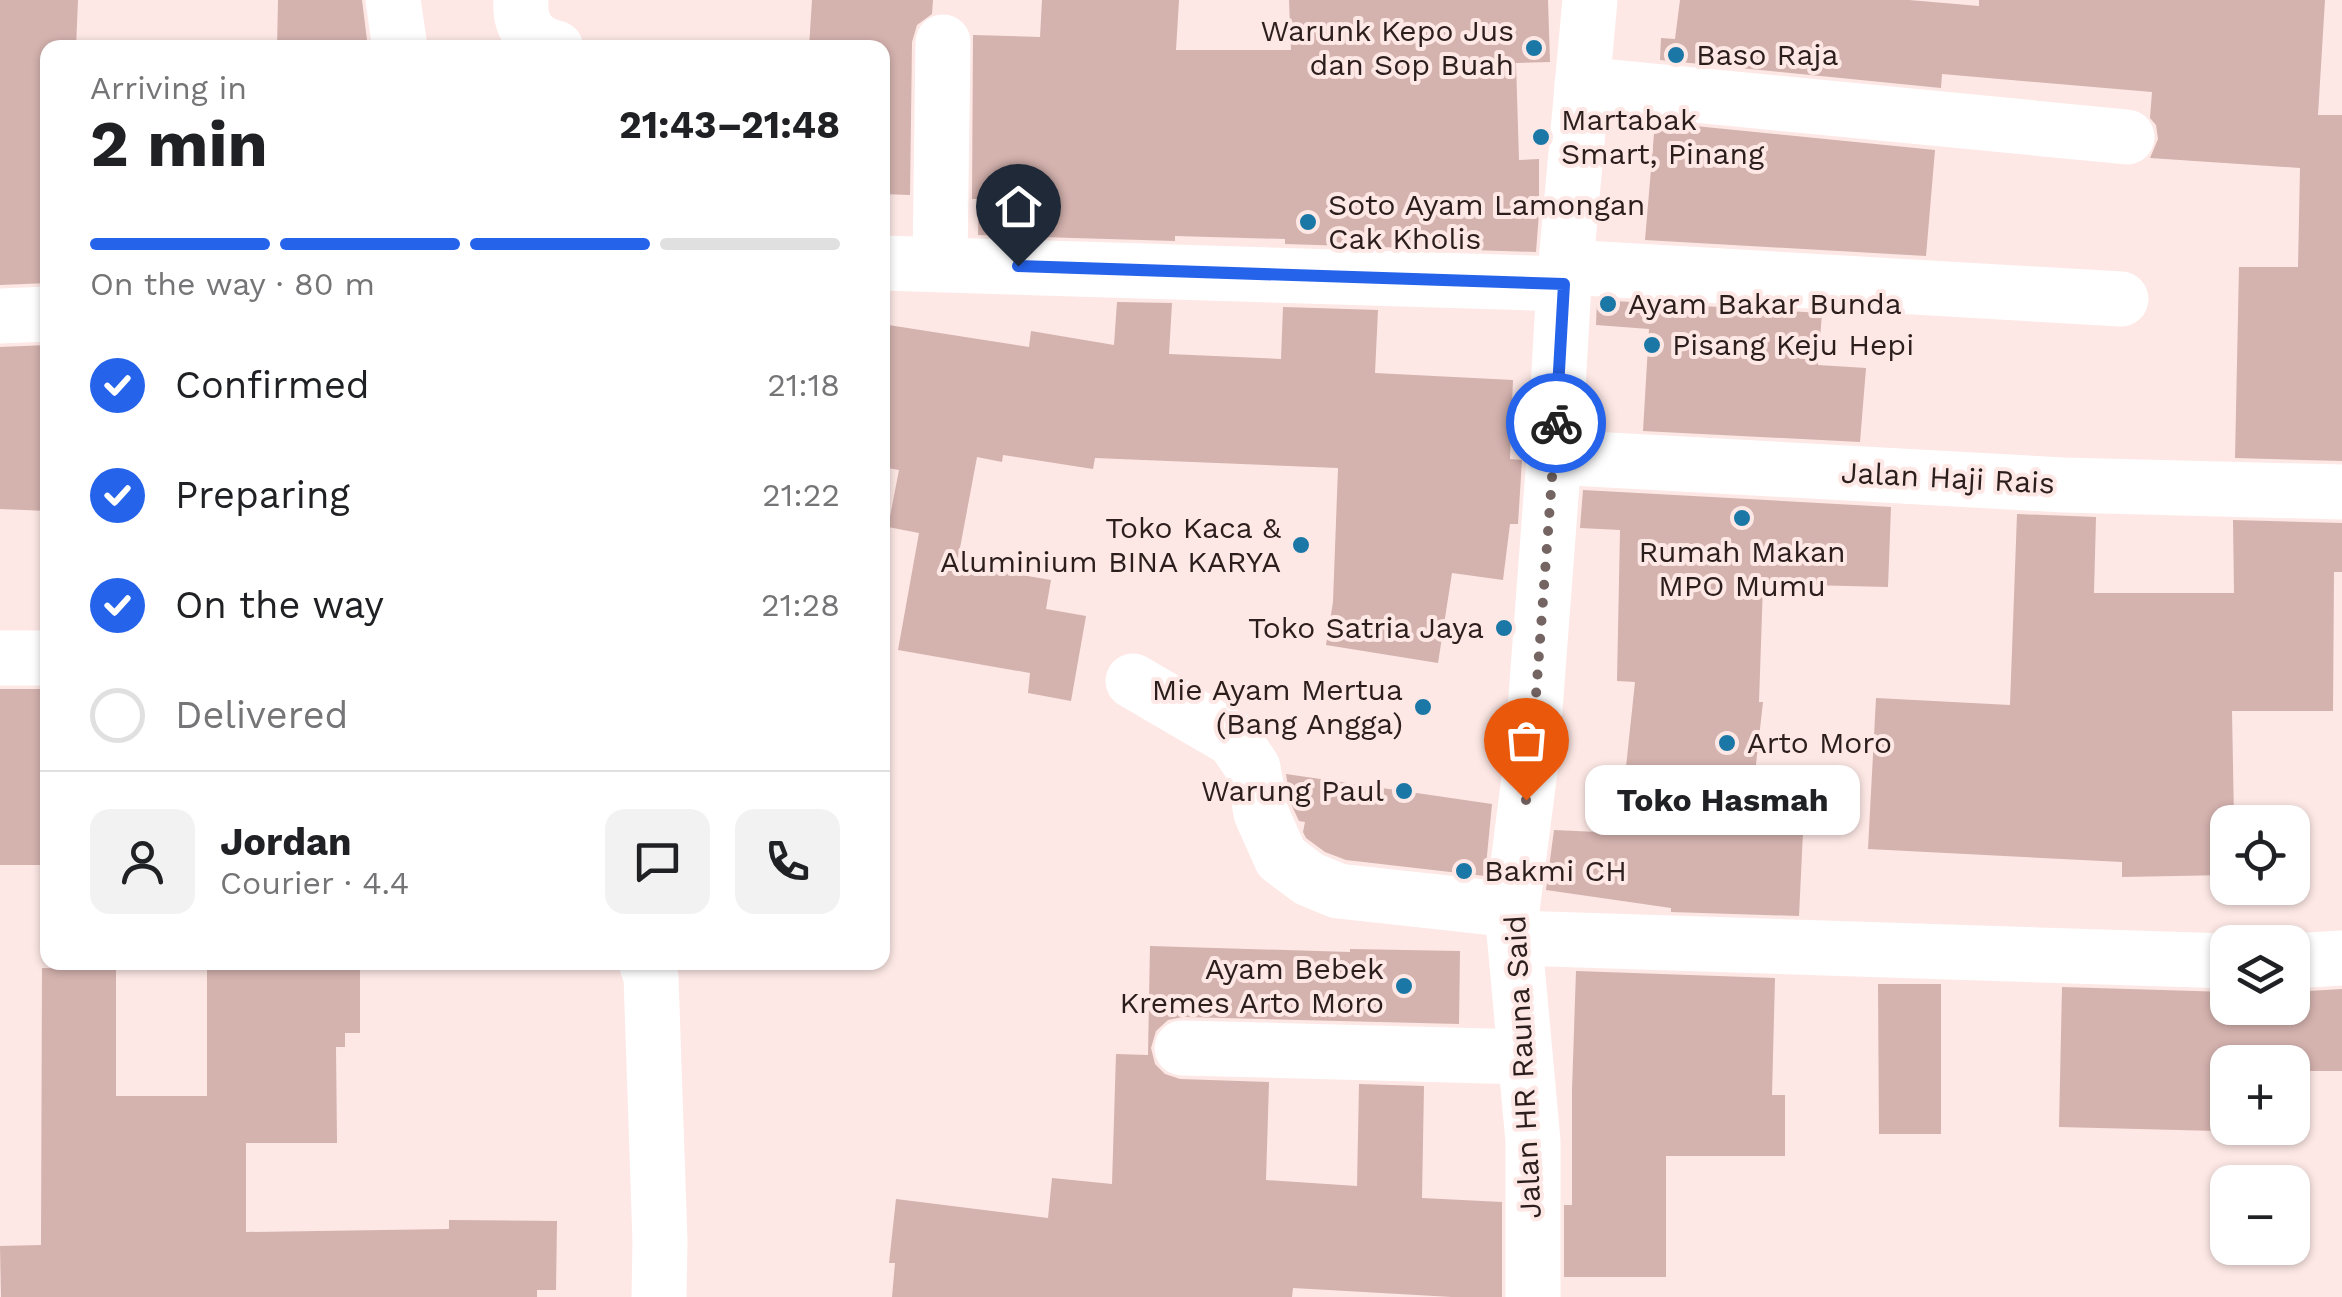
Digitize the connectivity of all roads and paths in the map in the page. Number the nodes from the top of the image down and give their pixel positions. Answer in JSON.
{"nodes":[{"id":1,"x":393,"y":0,"type":"edge"},
{"id":2,"x":521,"y":0,"type":"edge"},
{"id":3,"x":1590,"y":0,"type":"edge"},
{"id":4,"x":399,"y":40,"type":"edge"},
{"id":5,"x":538,"y":40,"type":"edge"},
{"id":6,"x":943,"y":42,"type":"dead end"},
{"id":7,"x":1582,"y":84,"type":"junction"},
{"id":8,"x":2127,"y":137,"type":"dead end"},
{"id":9,"x":890,"y":262,"type":"edge"},
{"id":10,"x":940,"y":263,"type":"junction"},
{"id":11,"x":1565,"y":276,"type":"junction"},
{"id":12,"x":2120,"y":299,"type":"dead end"},
{"id":13,"x":40,"y":314,"type":"edge"},
{"id":14,"x":0,"y":316,"type":"edge"},
{"id":15,"x":1554,"y":457,"type":"junction"},
{"id":16,"x":2342,"y":492,"type":"edge"},
{"id":17,"x":0,"y":658,"type":"edge"},
{"id":18,"x":40,"y":658,"type":"edge"},
{"id":19,"x":1133,"y":681,"type":"dead end"},
{"id":20,"x":1513,"y":924,"type":"junction"},
{"id":21,"x":2342,"y":958,"type":"edge"},
{"id":22,"x":2210,"y":960,"type":"edge"},
{"id":23,"x":2310,"y":960,"type":"edge"},
{"id":24,"x":649,"y":970,"type":"edge"},
{"id":25,"x":1182,"y":1048,"type":"dead end"},
{"id":26,"x":1525,"y":1058,"type":"junction"},
{"id":27,"x":659,"y":1297,"type":"edge"},
{"id":28,"x":1532,"y":1297,"type":"edge"}],
"edges":[{"from":1,"to":4,"type":"street"},
{"from":2,"to":5,"type":"street"},
{"from":3,"to":7,"type":"street","name":"Jalan HR Rauna Said"},
{"from":6,"to":10,"type":"street"},
{"from":7,"to":8,"type":"street"},
{"from":7,"to":11,"type":"street","name":"Jalan HR Rauna Said"},
{"from":9,"to":10,"type":"street"},
{"from":10,"to":11,"type":"street"},
{"from":11,"to":12,"type":"street"},
{"from":11,"to":15,"type":"street","name":"Jalan HR Rauna Said"},
{"from":13,"to":14,"type":"street"},
{"from":15,"to":16,"type":"street","name":"Jalan Haji Rais"},
{"from":15,"to":20,"type":"street","name":"Jalan HR Rauna Said"},
{"from":17,"to":18,"type":"street"},
{"from":19,"to":20,"type":"street"},
{"from":20,"to":22,"type":"street"},
{"from":20,"to":26,"type":"street","name":"Jalan HR Rauna Said"},
{"from":21,"to":23,"type":"street"},
{"from":24,"to":27,"type":"street"},
{"from":25,"to":26,"type":"street"},
{"from":26,"to":28,"type":"street","name":"Jalan HR Rauna Said"}]}
